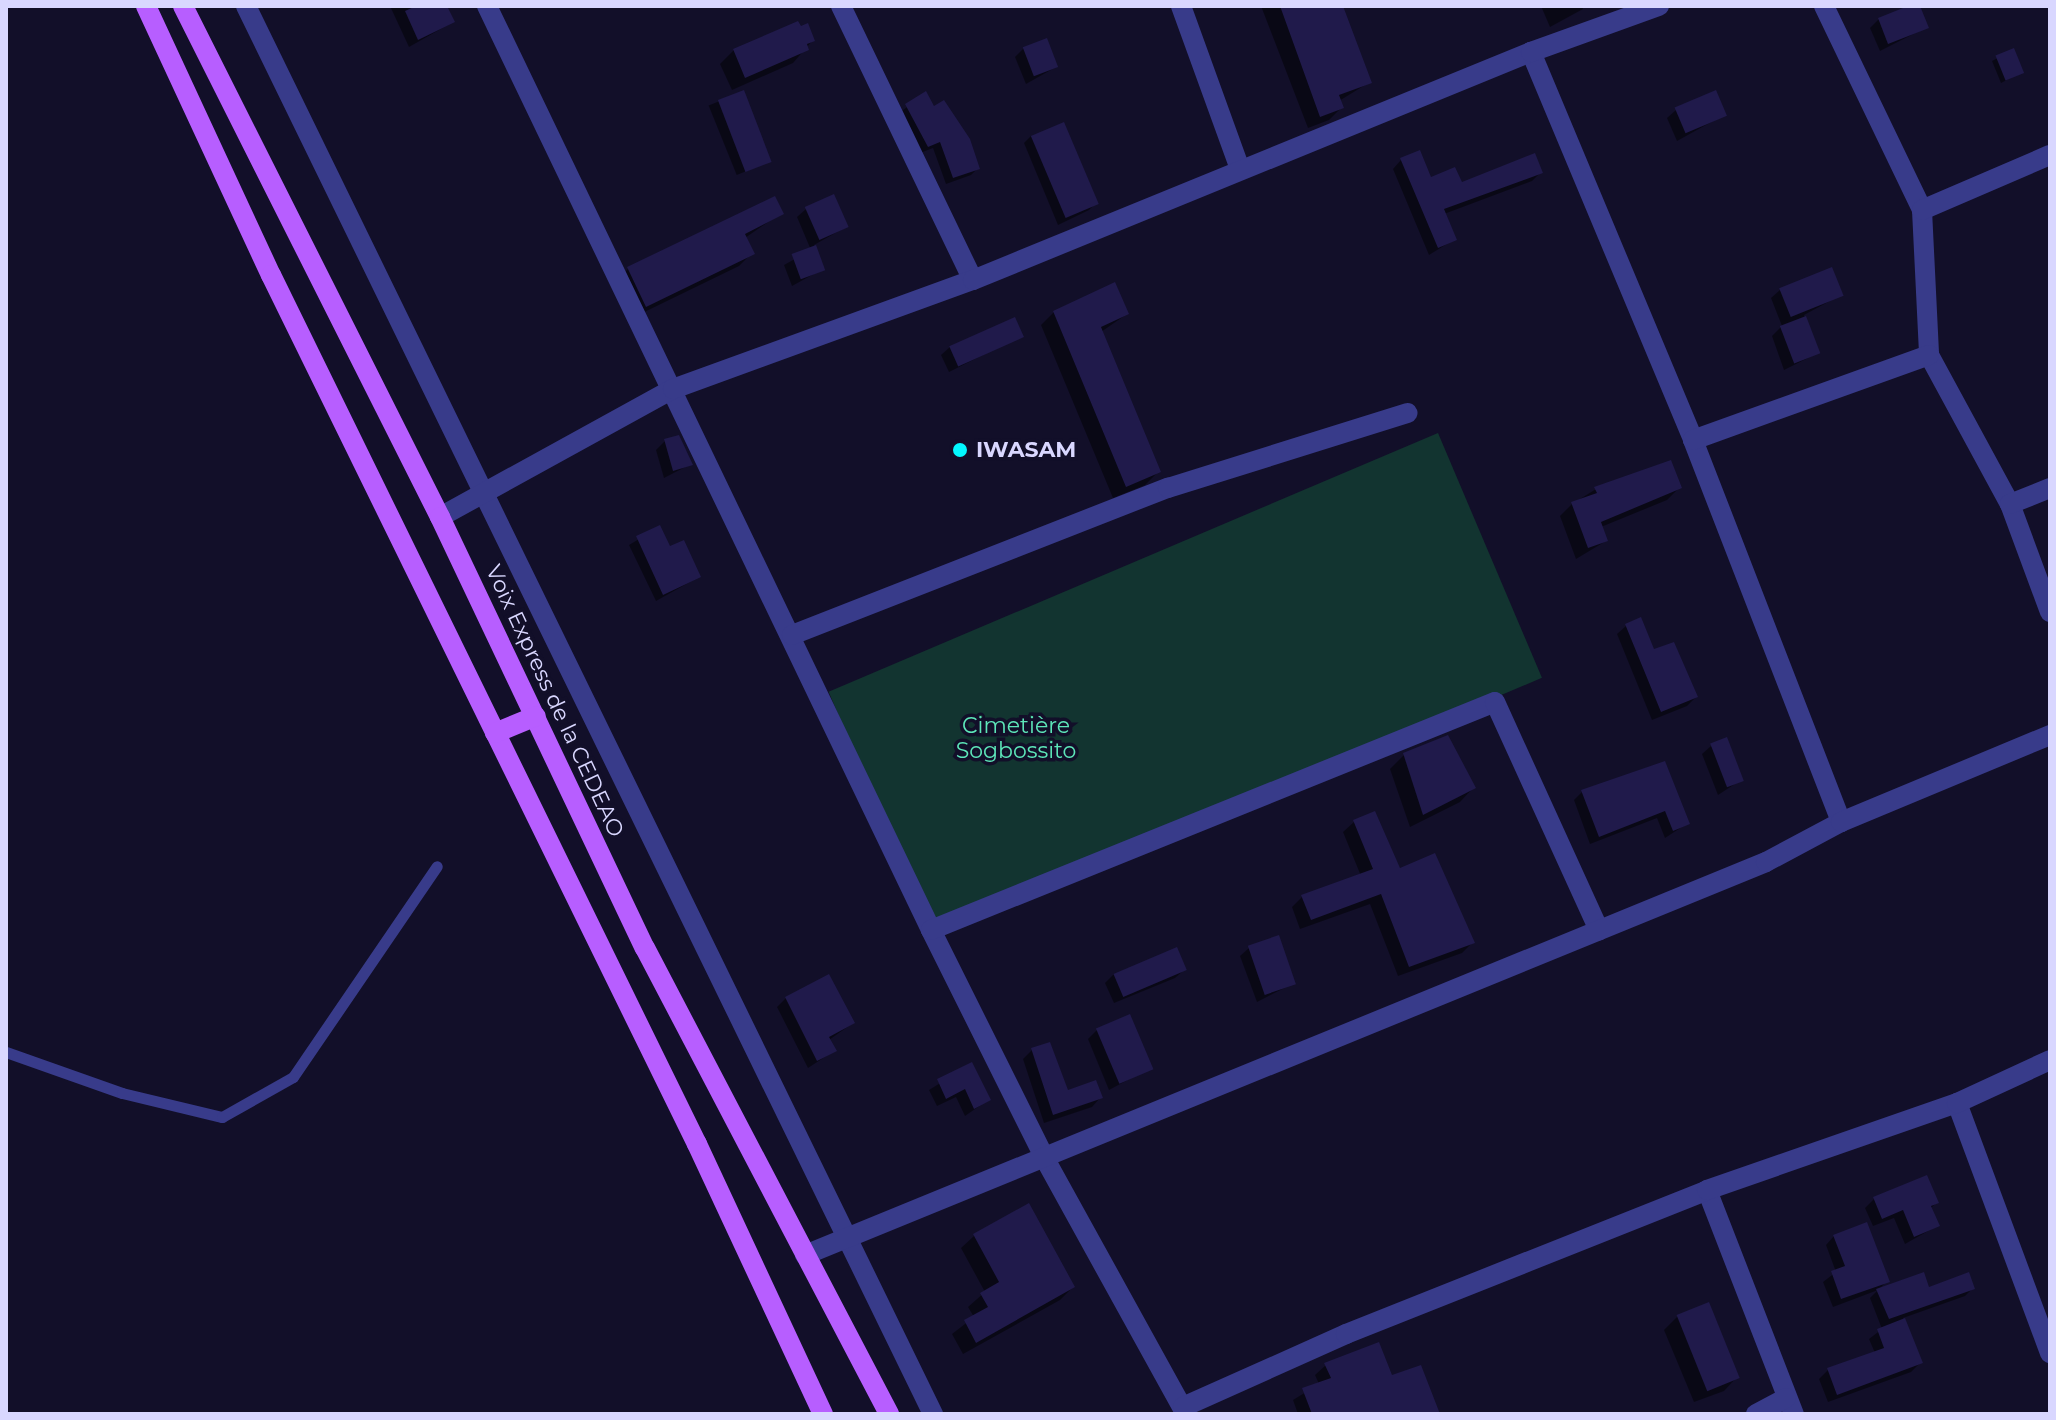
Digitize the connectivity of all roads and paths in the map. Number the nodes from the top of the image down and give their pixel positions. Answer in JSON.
{"nodes":[{"id":1,"x":146,"y":6,"type":"edge"},
{"id":2,"x":183,"y":6,"type":"edge"},
{"id":3,"x":246,"y":6,"type":"edge"},
{"id":4,"x":487,"y":6,"type":"edge"},
{"id":5,"x":841,"y":6,"type":"edge"},
{"id":6,"x":1181,"y":6,"type":"edge"},
{"id":7,"x":1659,"y":6,"type":"edge"},
{"id":8,"x":1824,"y":6,"type":"edge"},
{"id":9,"x":1531,"y":52,"type":"junction"},
{"id":10,"x":2050,"y":155,"type":"edge"},
{"id":11,"x":1240,"y":169,"type":"junction"},
{"id":12,"x":1922,"y":210,"type":"junction"},
{"id":13,"x":973,"y":280,"type":"junction"},
{"id":14,"x":1929,"y":355,"type":"junction"},
{"id":15,"x":673,"y":389,"type":"junction"},
{"id":16,"x":1408,"y":413,"type":"dead end"},
{"id":17,"x":1693,"y":440,"type":"junction"},
{"id":18,"x":2050,"y":488,"type":"edge"},
{"id":19,"x":484,"y":494,"type":"junction"},
{"id":20,"x":2010,"y":504,"type":"junction"},
{"id":21,"x":440,"y":517,"type":"junction"},
{"id":22,"x":2050,"y":612,"type":"edge"},
{"id":23,"x":792,"y":635,"type":"junction"},
{"id":24,"x":536,"y":716,"type":"junction"},
{"id":25,"x":495,"y":733,"type":"junction"},
{"id":26,"x":2050,"y":735,"type":"edge"},
{"id":27,"x":1841,"y":822,"type":"junction"},
{"id":28,"x":437,"y":866,"type":"dead end"},
{"id":29,"x":931,"y":930,"type":"junction"},
{"id":30,"x":1599,"y":930,"type":"junction"},
{"id":31,"x":6,"y":1052,"type":"edge"},
{"id":32,"x":2050,"y":1060,"type":"edge"},
{"id":33,"x":1957,"y":1103,"type":"junction"},
{"id":34,"x":1045,"y":1159,"type":"junction"},
{"id":35,"x":1707,"y":1190,"type":"junction"},
{"id":36,"x":843,"y":1237,"type":"junction"},
{"id":37,"x":805,"y":1255,"type":"junction"},
{"id":38,"x":2050,"y":1353,"type":"edge"},
{"id":39,"x":1790,"y":1406,"type":"edge"},
{"id":40,"x":1184,"y":1411,"type":"edge"},
{"id":41,"x":823,"y":1414,"type":"edge"},
{"id":42,"x":889,"y":1414,"type":"edge"},
{"id":43,"x":933,"y":1414,"type":"edge"},
{"id":44,"x":1756,"y":1414,"type":"edge"}],
"edges":[{"from":1,"to":25,"type":"main road"},
{"from":2,"to":21,"type":"main road","name":"Voix Express de la CEDEAO"},
{"from":3,"to":19,"type":"street"},
{"from":4,"to":15,"type":"street"},
{"from":5,"to":13,"type":"street"},
{"from":6,"to":11,"type":"street"},
{"from":7,"to":9,"type":"street"},
{"from":8,"to":12,"type":"street"},
{"from":9,"to":11,"type":"street"},
{"from":9,"to":17,"type":"street"},
{"from":10,"to":12,"type":"street"},
{"from":11,"to":13,"type":"street"},
{"from":12,"to":14,"type":"street"},
{"from":13,"to":15,"type":"street"},
{"from":14,"to":17,"type":"street"},
{"from":14,"to":20,"type":"street"},
{"from":15,"to":19,"type":"street"},
{"from":15,"to":23,"type":"street"},
{"from":16,"to":23,"type":"street"},
{"from":17,"to":27,"type":"street"},
{"from":18,"to":20,"type":"street"},
{"from":19,"to":21,"type":"street"},
{"from":19,"to":36,"type":"street"},
{"from":20,"to":22,"type":"street"},
{"from":21,"to":24,"type":"main road","name":"Voix Express de la CEDEAO"},
{"from":23,"to":29,"type":"street"},
{"from":24,"to":25,"type":"main road"},
{"from":24,"to":37,"type":"main road","name":"Voix Express de la CEDEAO"},
{"from":25,"to":41,"type":"main road"},
{"from":26,"to":27,"type":"street"},
{"from":27,"to":30,"type":"street"},
{"from":28,"to":31,"type":"lane"},
{"from":29,"to":30,"type":"street"},
{"from":29,"to":34,"type":"street"},
{"from":30,"to":34,"type":"street"},
{"from":32,"to":33,"type":"street"},
{"from":33,"to":35,"type":"street"},
{"from":33,"to":38,"type":"street"},
{"from":34,"to":36,"type":"street"},
{"from":34,"to":40,"type":"street"},
{"from":35,"to":39,"type":"street"},
{"from":35,"to":40,"type":"street"},
{"from":36,"to":37,"type":"street"},
{"from":36,"to":43,"type":"street"},
{"from":37,"to":42,"type":"main road","name":"Voix Express de la CEDEAO"},
{"from":39,"to":44,"type":"street"}]}
